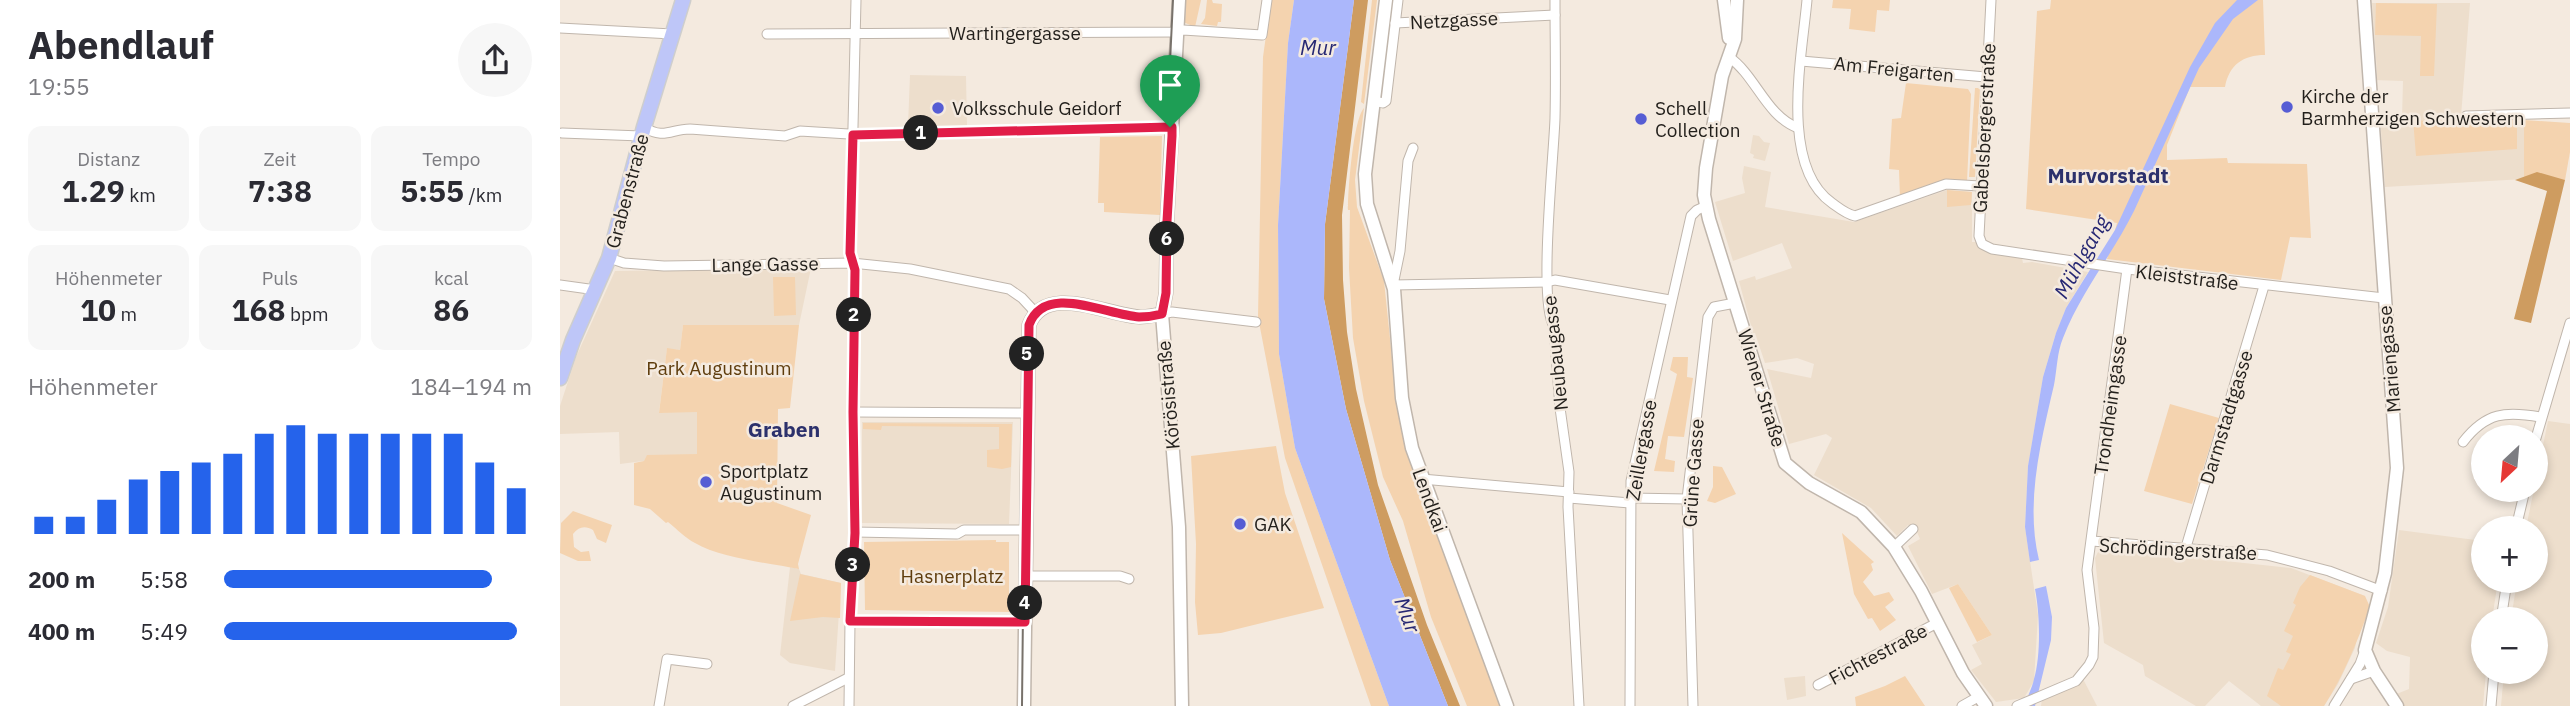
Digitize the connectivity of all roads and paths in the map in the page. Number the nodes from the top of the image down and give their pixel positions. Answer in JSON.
{"nodes":[{"id":1,"x":683,"y":0,"type":"edge"},
{"id":2,"x":856,"y":0,"type":"edge"},
{"id":3,"x":1179,"y":0,"type":"edge"},
{"id":4,"x":1267,"y":0,"type":"edge"},
{"id":5,"x":1387,"y":0,"type":"edge"},
{"id":6,"x":1398,"y":0,"type":"edge"},
{"id":7,"x":1555,"y":0,"type":"edge"},
{"id":8,"x":1724,"y":0,"type":"edge"},
{"id":9,"x":1735,"y":0,"type":"edge"},
{"id":10,"x":1807,"y":0,"type":"edge"},
{"id":11,"x":1991,"y":0,"type":"edge"},
{"id":12,"x":2364,"y":0,"type":"edge"},
{"id":13,"x":1555,"y":15,"type":"junction"},
{"id":14,"x":1395,"y":23,"type":"junction"},
{"id":15,"x":560,"y":28,"type":"edge"},
{"id":16,"x":1177,"y":32,"type":"junction"},
{"id":17,"x":856,"y":33,"type":"junction"},
{"id":18,"x":672,"y":34,"type":"junction"},
{"id":19,"x":767,"y":34,"type":"dead end"},
{"id":20,"x":1730,"y":54,"type":"junction"},
{"id":21,"x":1801,"y":61,"type":"junction"},
{"id":22,"x":1986,"y":77,"type":"junction"},
{"id":23,"x":1374,"y":101,"type":"junction"},
{"id":24,"x":2570,"y":113,"type":"edge"},
{"id":25,"x":2466,"y":116,"type":"dead end"},
{"id":26,"x":1172,"y":127,"type":"junction"},
{"id":27,"x":1798,"y":128,"type":"junction"},
{"id":28,"x":642,"y":132,"type":"junction"},
{"id":29,"x":562,"y":134,"type":"dead end"},
{"id":30,"x":853,"y":135,"type":"junction"},
{"id":31,"x":1413,"y":148,"type":"dead end"},
{"id":32,"x":1980,"y":186,"type":"junction"},
{"id":33,"x":1706,"y":206,"type":"junction"},
{"id":34,"x":1992,"y":249,"type":"joint"},
{"id":35,"x":610,"y":258,"type":"junction"},
{"id":36,"x":852,"y":263,"type":"junction"},
{"id":37,"x":2127,"y":269,"type":"junction"},
{"id":38,"x":1547,"y":282,"type":"junction"},
{"id":39,"x":560,"y":285,"type":"edge"},
{"id":40,"x":1393,"y":285,"type":"junction"},
{"id":41,"x":2264,"y":286,"type":"junction"},
{"id":42,"x":596,"y":290,"type":"junction"},
{"id":43,"x":2384,"y":298,"type":"junction"},
{"id":44,"x":1670,"y":300,"type":"junction"},
{"id":45,"x":1735,"y":303,"type":"junction"},
{"id":46,"x":1035,"y":312,"type":"junction"},
{"id":47,"x":1162,"y":314,"type":"junction"},
{"id":48,"x":1256,"y":322,"type":"dead end"},
{"id":49,"x":2570,"y":324,"type":"edge"},
{"id":50,"x":560,"y":378,"type":"edge"},
{"id":51,"x":853,"y":412,"type":"junction"},
{"id":52,"x":1026,"y":413,"type":"junction"},
{"id":53,"x":2540,"y":417,"type":"junction"},
{"id":54,"x":2538,"y":425,"type":"edge"},
{"id":55,"x":2463,"y":442,"type":"dead end"},
{"id":56,"x":1422,"y":479,"type":"junction"},
{"id":57,"x":1569,"y":495,"type":"junction"},
{"id":58,"x":1688,"y":499,"type":"junction"},
{"id":59,"x":1630,"y":500,"type":"junction"},
{"id":60,"x":1913,"y":529,"type":"dead end"},
{"id":61,"x":1025,"y":530,"type":"junction"},
{"id":62,"x":855,"y":533,"type":"junction"},
{"id":63,"x":2092,"y":541,"type":"junction"},
{"id":64,"x":1894,"y":547,"type":"junction"},
{"id":65,"x":2186,"y":547,"type":"junction"},
{"id":66,"x":1024,"y":576,"type":"junction"},
{"id":67,"x":1129,"y":579,"type":"dead end"},
{"id":68,"x":2382,"y":591,"type":"junction"},
{"id":69,"x":850,"y":621,"type":"junction"},
{"id":70,"x":1025,"y":622,"type":"junction"},
{"id":71,"x":1937,"y":623,"type":"junction"},
{"id":72,"x":2365,"y":650,"type":"junction"},
{"id":73,"x":707,"y":664,"type":"dead end"},
{"id":74,"x":2374,"y":671,"type":"junction"},
{"id":75,"x":848,"y":678,"type":"junction"},
{"id":76,"x":2351,"y":679,"type":"junction"},
{"id":77,"x":2493,"y":684,"type":"edge"},
{"id":78,"x":1818,"y":685,"type":"dead end"},
{"id":79,"x":1982,"y":701,"type":"edge"},
{"id":80,"x":2020,"y":705,"type":"edge"},
{"id":81,"x":659,"y":706,"type":"edge"},
{"id":82,"x":793,"y":706,"type":"edge"},
{"id":83,"x":849,"y":706,"type":"edge"},
{"id":84,"x":1024,"y":706,"type":"edge"},
{"id":85,"x":1182,"y":706,"type":"edge"},
{"id":86,"x":1507,"y":706,"type":"edge"},
{"id":87,"x":1578,"y":706,"type":"edge"},
{"id":88,"x":1630,"y":706,"type":"edge"},
{"id":89,"x":1693,"y":706,"type":"edge"},
{"id":90,"x":1962,"y":706,"type":"edge"},
{"id":91,"x":2334,"y":706,"type":"edge"},
{"id":92,"x":2397,"y":706,"type":"edge"},
{"id":93,"x":2491,"y":706,"type":"edge"}],
"edges":[{"from":1,"to":18,"type":"main road","name":"Grabenstraße"},
{"from":2,"to":17,"type":"street"},
{"from":3,"to":16,"type":"main road","name":"Körösistraße"},
{"from":4,"to":16,"type":"street","name":"Wartingergasse"},
{"from":5,"to":23,"type":"main road","name":"Lendkai"},
{"from":6,"to":14,"type":"street","name":"Lendkai"},
{"from":7,"to":13,"type":"street","name":"Neubaugasse"},
{"from":8,"to":9,"type":"main road"},
{"from":8,"to":20,"type":"main road"},
{"from":9,"to":20,"type":"main road","name":"Wiener Straße"},
{"from":10,"to":21,"type":"street"},
{"from":11,"to":22,"type":"street","name":"Gabelsbergerstraße"},
{"from":12,"to":43,"type":"main road","name":"Mariengasse"},
{"from":13,"to":14,"type":"street","name":"Netzgasse"},
{"from":13,"to":38,"type":"street","name":"Neubaugasse"},
{"from":14,"to":23,"type":"street","name":"Lendkai"},
{"from":15,"to":18,"type":"street"},
{"from":16,"to":17,"type":"street","name":"Wartingergasse"},
{"from":16,"to":26,"type":"main road","name":"Körösistraße"},
{"from":17,"to":19,"type":"street","name":"Wartingergasse"},
{"from":17,"to":30,"type":"street"},
{"from":18,"to":28,"type":"main road","name":"Grabenstraße"},
{"from":20,"to":27,"type":"street"},
{"from":20,"to":33,"type":"main road","name":"Wiener Straße"},
{"from":21,"to":22,"type":"street","name":"Am Freigarten"},
{"from":21,"to":27,"type":"street"},
{"from":22,"to":32,"type":"street","name":"Gabelsbergerstraße"},
{"from":23,"to":40,"type":"main road","name":"Lendkai"},
{"from":24,"to":25,"type":"street"},
{"from":26,"to":30,"type":"street"},
{"from":26,"to":47,"type":"main road","name":"Körösistraße"},
{"from":27,"to":32,"type":"street"},
{"from":28,"to":29,"type":"street"},
{"from":28,"to":30,"type":"street"},
{"from":28,"to":35,"type":"main road","name":"Grabenstraße"},
{"from":30,"to":36,"type":"street"},
{"from":31,"to":40,"type":"street","name":"Lendkai"},
{"from":32,"to":34,"type":"street","name":"Gabelsbergerstraße"},
{"from":33,"to":44,"type":"street","name":"Zeillergasse"},
{"from":33,"to":45,"type":"main road","name":"Wiener Straße"},
{"from":34,"to":37,"type":"street","name":"Kleiststraße"},
{"from":35,"to":36,"type":"street","name":"Lange Gasse"},
{"from":35,"to":42,"type":"main road","name":"Grabenstraße"},
{"from":36,"to":46,"type":"street","name":"Lange Gasse"},
{"from":36,"to":51,"type":"street"},
{"from":37,"to":41,"type":"street","name":"Kleiststraße"},
{"from":37,"to":63,"type":"street","name":"Trondheimgasse"},
{"from":38,"to":40,"type":"street"},
{"from":38,"to":44,"type":"street"},
{"from":38,"to":57,"type":"street","name":"Neubaugasse"},
{"from":39,"to":42,"type":"street"},
{"from":40,"to":56,"type":"main road","name":"Lendkai"},
{"from":41,"to":43,"type":"street","name":"Kleiststraße"},
{"from":41,"to":65,"type":"street","name":"Darmstadtgasse"},
{"from":42,"to":50,"type":"main road","name":"Grabenstraße"},
{"from":43,"to":68,"type":"main road","name":"Mariengasse"},
{"from":44,"to":59,"type":"street","name":"Zeillergasse"},
{"from":45,"to":58,"type":"street","name":"Grüne Gasse"},
{"from":45,"to":64,"type":"main road","name":"Wiener Straße"},
{"from":46,"to":47,"type":"main road"},
{"from":46,"to":52,"type":"main road"},
{"from":47,"to":48,"type":"street"},
{"from":47,"to":85,"type":"main road","name":"Körösistraße"},
{"from":49,"to":53,"type":"street"},
{"from":51,"to":52,"type":"street"},
{"from":51,"to":62,"type":"street"},
{"from":52,"to":61,"type":"main road"},
{"from":53,"to":54,"type":"street"},
{"from":53,"to":55,"type":"street"},
{"from":56,"to":57,"type":"street"},
{"from":56,"to":86,"type":"main road","name":"Lendkai"},
{"from":57,"to":59,"type":"street"},
{"from":57,"to":87,"type":"street","name":"Neubaugasse"},
{"from":58,"to":59,"type":"street"},
{"from":58,"to":89,"type":"street","name":"Grüne Gasse"},
{"from":59,"to":88,"type":"street","name":"Zeillergasse"},
{"from":60,"to":64,"type":"street"},
{"from":61,"to":62,"type":"street"},
{"from":61,"to":66,"type":"main road"},
{"from":62,"to":69,"type":"street"},
{"from":63,"to":65,"type":"street","name":"Schrödingerstraße"},
{"from":63,"to":80,"type":"street","name":"Schrödingerstraße"},
{"from":64,"to":71,"type":"main road","name":"Wiener Straße"},
{"from":65,"to":68,"type":"street","name":"Schrödingerstraße"},
{"from":66,"to":67,"type":"street"},
{"from":66,"to":70,"type":"main road"},
{"from":68,"to":72,"type":"main road","name":"Mariengasse"},
{"from":69,"to":70,"type":"street"},
{"from":69,"to":75,"type":"street"},
{"from":70,"to":84,"type":"main road"},
{"from":71,"to":78,"type":"street","name":"Fichtestraße"},
{"from":71,"to":79,"type":"main road","name":"Wiener Straße"},
{"from":72,"to":74,"type":"main road"},
{"from":72,"to":76,"type":"street"},
{"from":73,"to":81,"type":"street"},
{"from":74,"to":76,"type":"street"},
{"from":74,"to":92,"type":"main road"},
{"from":75,"to":82,"type":"street"},
{"from":75,"to":83,"type":"street"},
{"from":76,"to":91,"type":"street"},
{"from":77,"to":93,"type":"street"},
{"from":79,"to":90,"type":"street","name":"Wiener Straße"}]}
